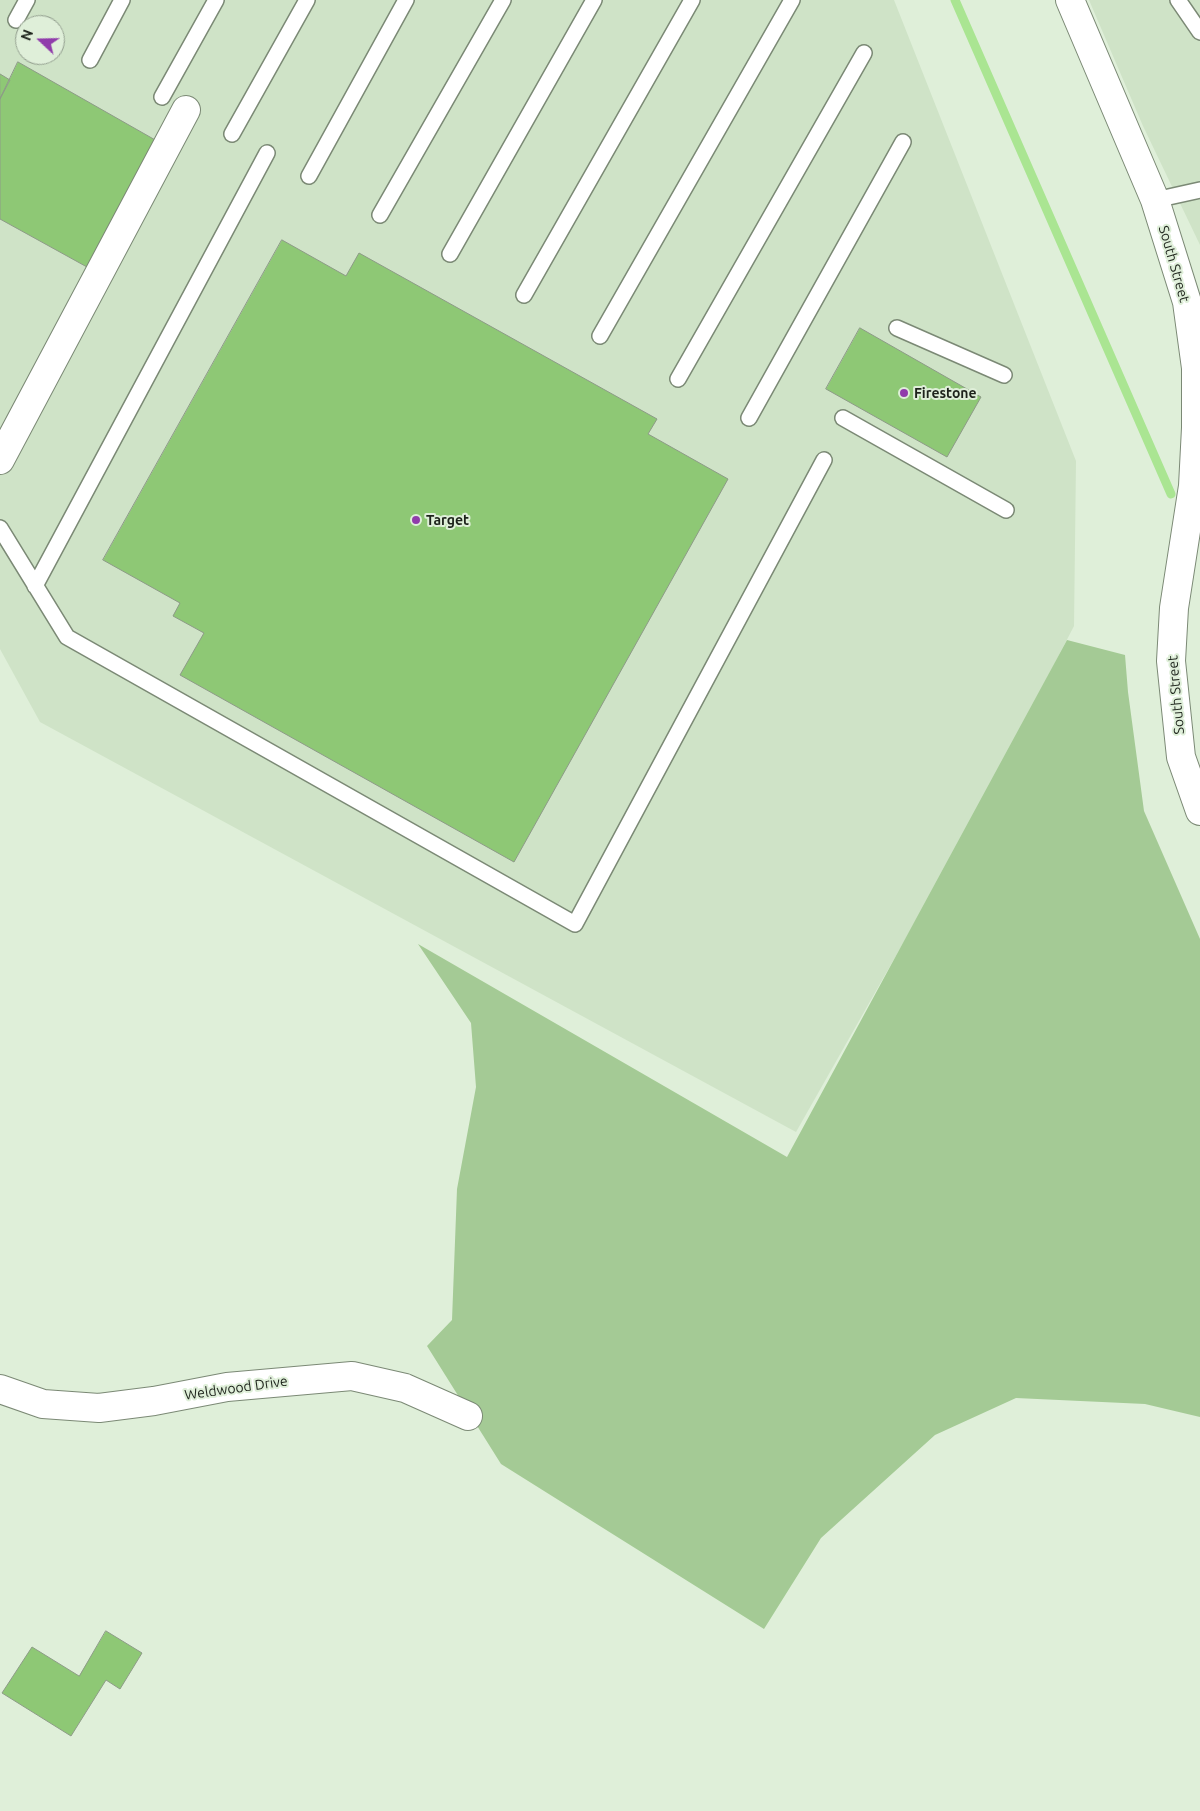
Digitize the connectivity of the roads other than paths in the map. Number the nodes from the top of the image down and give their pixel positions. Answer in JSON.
{"nodes":[{"id":1,"x":27,"y":0,"type":"edge"},
{"id":2,"x":122,"y":0,"type":"edge"},
{"id":3,"x":216,"y":0,"type":"edge"},
{"id":4,"x":308,"y":0,"type":"edge"},
{"id":5,"x":406,"y":0,"type":"edge"},
{"id":6,"x":502,"y":0,"type":"edge"},
{"id":7,"x":594,"y":0,"type":"edge"},
{"id":8,"x":692,"y":0,"type":"edge"},
{"id":9,"x":792,"y":0,"type":"edge"},
{"id":10,"x":1070,"y":0,"type":"edge"},
{"id":11,"x":1178,"y":0,"type":"edge"},
{"id":12,"x":19,"y":15,"type":"edge"},
{"id":13,"x":1200,"y":32,"type":"edge"},
{"id":14,"x":864,"y":53,"type":"dead end"},
{"id":15,"x":90,"y":60,"type":"dead end"},
{"id":16,"x":162,"y":97,"type":"dead end"},
{"id":17,"x":186,"y":110,"type":"dead end"},
{"id":18,"x":232,"y":134,"type":"dead end"},
{"id":19,"x":903,"y":142,"type":"dead end"},
{"id":20,"x":267,"y":153,"type":"dead end"},
{"id":21,"x":309,"y":176,"type":"dead end"},
{"id":22,"x":1200,"y":190,"type":"edge"},
{"id":23,"x":1155,"y":200,"type":"junction"},
{"id":24,"x":380,"y":216,"type":"dead end"},
{"id":25,"x":450,"y":254,"type":"dead end"},
{"id":26,"x":524,"y":295,"type":"dead end"},
{"id":27,"x":897,"y":328,"type":"dead end"},
{"id":28,"x":600,"y":336,"type":"dead end"},
{"id":29,"x":1004,"y":375,"type":"dead end"},
{"id":30,"x":678,"y":379,"type":"dead end"},
{"id":31,"x":749,"y":418,"type":"dead end"},
{"id":32,"x":843,"y":418,"type":"dead end"},
{"id":33,"x":0,"y":460,"type":"edge"},
{"id":34,"x":824,"y":460,"type":"dead end"},
{"id":35,"x":1006,"y":510,"type":"dead end"},
{"id":36,"x":0,"y":528,"type":"edge"},
{"id":37,"x":35,"y":586,"type":"junction"},
{"id":38,"x":1200,"y":811,"type":"edge"},
{"id":39,"x":0,"y":1389,"type":"edge"},
{"id":40,"x":468,"y":1416,"type":"dead end"}],
"edges":[{"from":1,"to":12,"type":"lane"},
{"from":2,"to":15,"type":"lane"},
{"from":3,"to":16,"type":"lane"},
{"from":4,"to":18,"type":"lane"},
{"from":5,"to":21,"type":"lane"},
{"from":6,"to":24,"type":"lane"},
{"from":7,"to":25,"type":"lane"},
{"from":8,"to":26,"type":"lane"},
{"from":9,"to":28,"type":"lane"},
{"from":10,"to":23,"type":"street","name":"South Street"},
{"from":11,"to":13,"type":"lane"},
{"from":14,"to":30,"type":"lane"},
{"from":17,"to":33,"type":"street"},
{"from":19,"to":31,"type":"lane"},
{"from":20,"to":37,"type":"lane"},
{"from":22,"to":23,"type":"lane"},
{"from":23,"to":38,"type":"street","name":"South Street"},
{"from":27,"to":29,"type":"lane"},
{"from":32,"to":35,"type":"lane"},
{"from":34,"to":37,"type":"lane"},
{"from":36,"to":37,"type":"lane"},
{"from":39,"to":40,"type":"street","name":"Weldwood Drive"}]}
